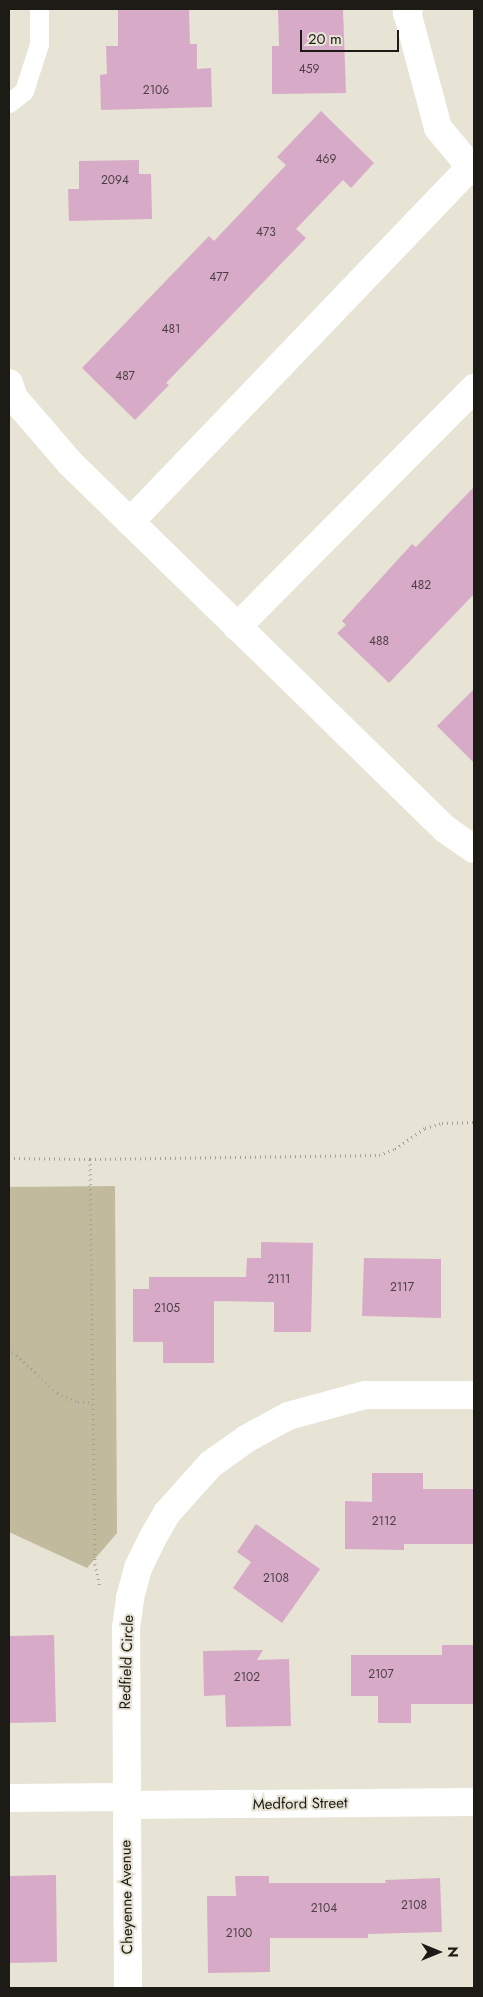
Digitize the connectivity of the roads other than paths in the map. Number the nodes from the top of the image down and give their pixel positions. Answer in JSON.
{"nodes":[{"id":1,"x":39,"y":9,"type":"edge"},
{"id":2,"x":409,"y":9,"type":"edge"},
{"id":3,"x":9,"y":103,"type":"edge"},
{"id":4,"x":473,"y":169,"type":"edge"},
{"id":5,"x":9,"y":383,"type":"edge"},
{"id":6,"x":474,"y":388,"type":"edge"},
{"id":7,"x":130,"y":522,"type":"junction"},
{"id":8,"x":237,"y":627,"type":"junction"},
{"id":9,"x":474,"y":849,"type":"edge"},
{"id":10,"x":474,"y":1395,"type":"edge"},
{"id":11,"x":9,"y":1798,"type":"edge"},
{"id":12,"x":126,"y":1801,"type":"junction"},
{"id":13,"x":474,"y":1802,"type":"edge"},
{"id":14,"x":128,"y":1988,"type":"edge"}],
"edges":[{"from":1,"to":3,"type":"lane"},
{"from":2,"to":4,"type":"street"},
{"from":4,"to":7,"type":"street"},
{"from":5,"to":7,"type":"street"},
{"from":6,"to":8,"type":"street"},
{"from":7,"to":8,"type":"street"},
{"from":8,"to":9,"type":"street"},
{"from":10,"to":12,"type":"street","name":"Redfield Circle"},
{"from":11,"to":12,"type":"street","name":"Medford Street"},
{"from":12,"to":13,"type":"street","name":"Medford Street"},
{"from":12,"to":14,"type":"street","name":"Cheyenne Avenue"}]}
